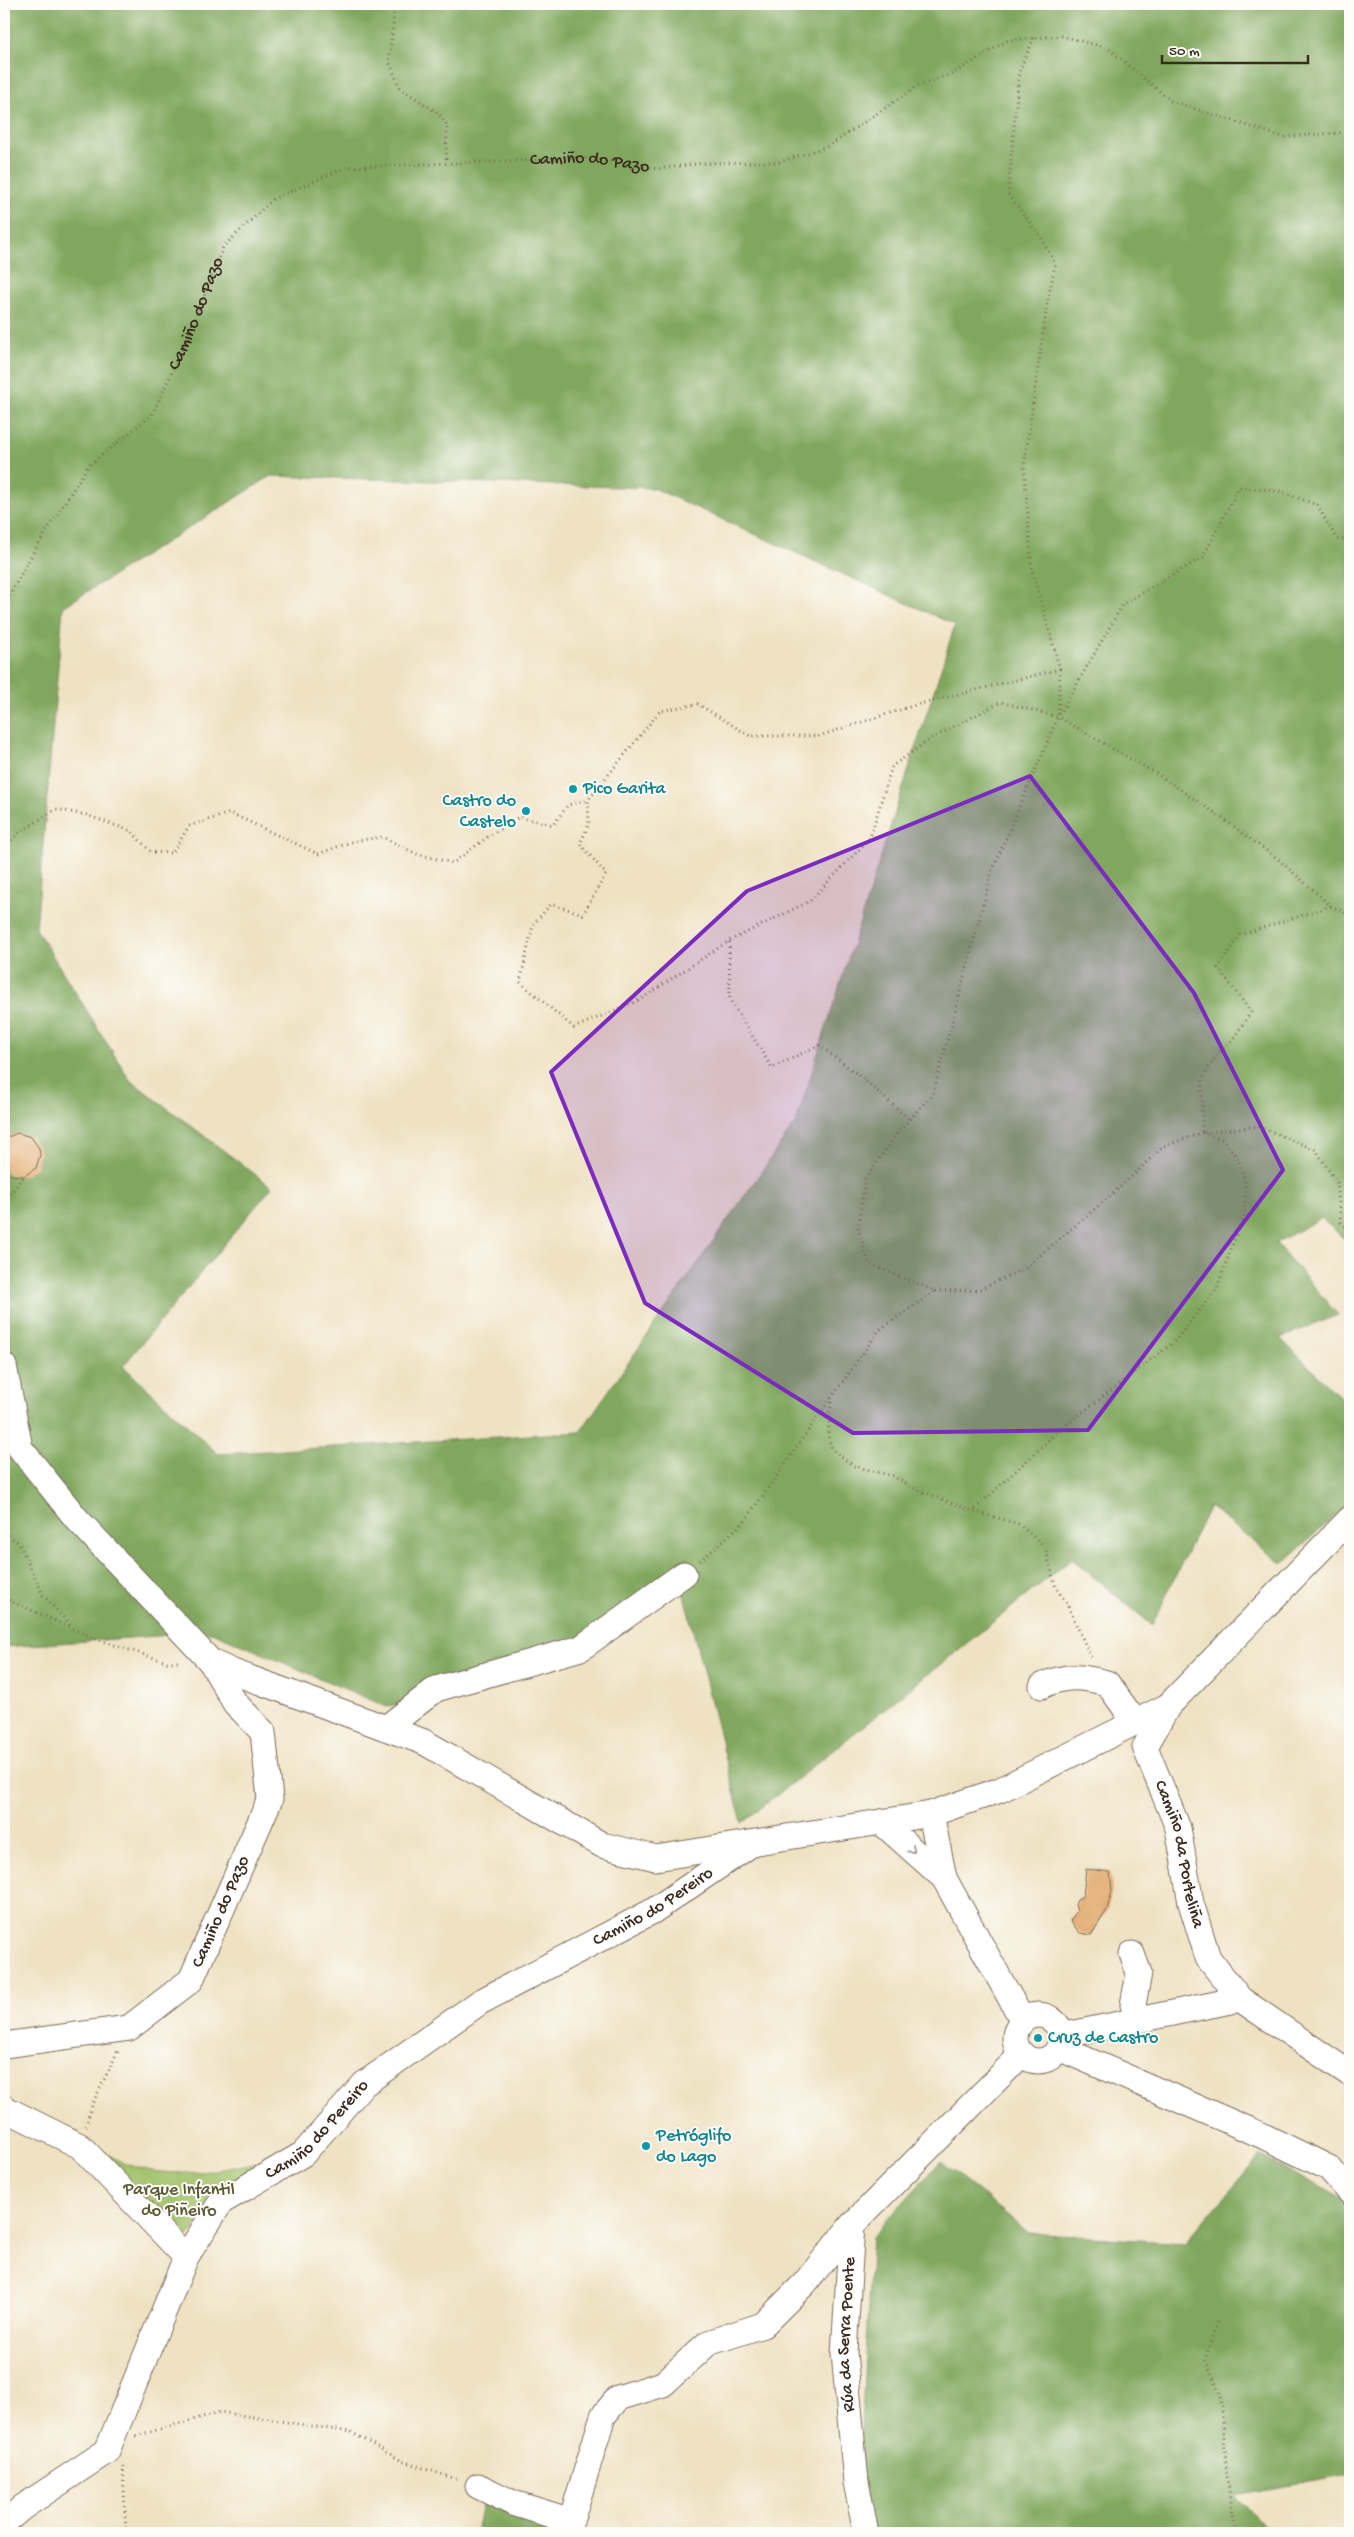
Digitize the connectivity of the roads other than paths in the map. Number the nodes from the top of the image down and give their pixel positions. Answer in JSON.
{"nodes":[{"id":1,"x":4,"y":1366,"type":"edge"},
{"id":2,"x":1350,"y":1519,"type":"edge"},
{"id":3,"x":684,"y":1574,"type":"road end"},
{"id":4,"x":211,"y":1662,"type":"junction"},
{"id":5,"x":1042,"y":1686,"type":"dead end"},
{"id":6,"x":1168,"y":1706,"type":"junction"},
{"id":7,"x":1136,"y":1723,"type":"junction"},
{"id":8,"x":386,"y":1728,"type":"junction"},
{"id":9,"x":931,"y":1814,"type":"junction"},
{"id":10,"x":881,"y":1822,"type":"junction"},
{"id":11,"x":751,"y":1843,"type":"junction"},
{"id":12,"x":944,"y":1878,"type":"junction"},
{"id":13,"x":1132,"y":1954,"type":"dead end"},
{"id":14,"x":1240,"y":1998,"type":"junction"},
{"id":15,"x":1138,"y":2020,"type":"junction"},
{"id":16,"x":1023,"y":2021,"type":"junction"},
{"id":17,"x":1060,"y":2042,"type":"junction"},
{"id":18,"x":4,"y":2045,"type":"edge"},
{"id":19,"x":1022,"y":2054,"type":"junction"},
{"id":20,"x":1350,"y":2074,"type":"edge"},
{"id":21,"x":4,"y":2108,"type":"edge"},
{"id":22,"x":1350,"y":2192,"type":"edge"},
{"id":23,"x":852,"y":2225,"type":"junction"},
{"id":24,"x":186,"y":2257,"type":"junction"},
{"id":25,"x":478,"y":2486,"type":"road end"},
{"id":26,"x":4,"y":2523,"type":"edge"},
{"id":27,"x":866,"y":2533,"type":"edge"}],
"edges":[{"from":1,"to":4,"type":"street"},
{"from":2,"to":6,"type":"street"},
{"from":3,"to":8,"type":"street"},
{"from":4,"to":8,"type":"street"},
{"from":4,"to":18,"type":"street","name":"Camiño do Pazo"},
{"from":5,"to":7,"type":"street"},
{"from":6,"to":7,"type":"street"},
{"from":6,"to":14,"type":"street","name":"Camiño da Porteliña"},
{"from":7,"to":9,"type":"street"},
{"from":8,"to":11,"type":"street"},
{"from":9,"to":10,"type":"street"},
{"from":9,"to":12,"type":"street"},
{"from":10,"to":11,"type":"street"},
{"from":10,"to":12,"type":"street","one_way":true},
{"from":11,"to":24,"type":"street","name":"Camiño do Pereiro"},
{"from":12,"to":16,"type":"street"},
{"from":13,"to":15,"type":"street"},
{"from":14,"to":15,"type":"street"},
{"from":14,"to":20,"type":"street"},
{"from":15,"to":17,"type":"street"},
{"from":16,"to":17,"type":"street"},
{"from":16,"to":19,"type":"street"},
{"from":17,"to":19,"type":"street"},
{"from":17,"to":22,"type":"street"},
{"from":19,"to":23,"type":"street","name":"Rúa da Serra Poente"},
{"from":21,"to":24,"type":"street"},
{"from":23,"to":25,"type":"street","name":"Rúa da Serra Poente"},
{"from":23,"to":27,"type":"street","name":"Rúa da Serra Poente"},
{"from":24,"to":26,"type":"street","name":"Camiño do Pereiro"}]}
